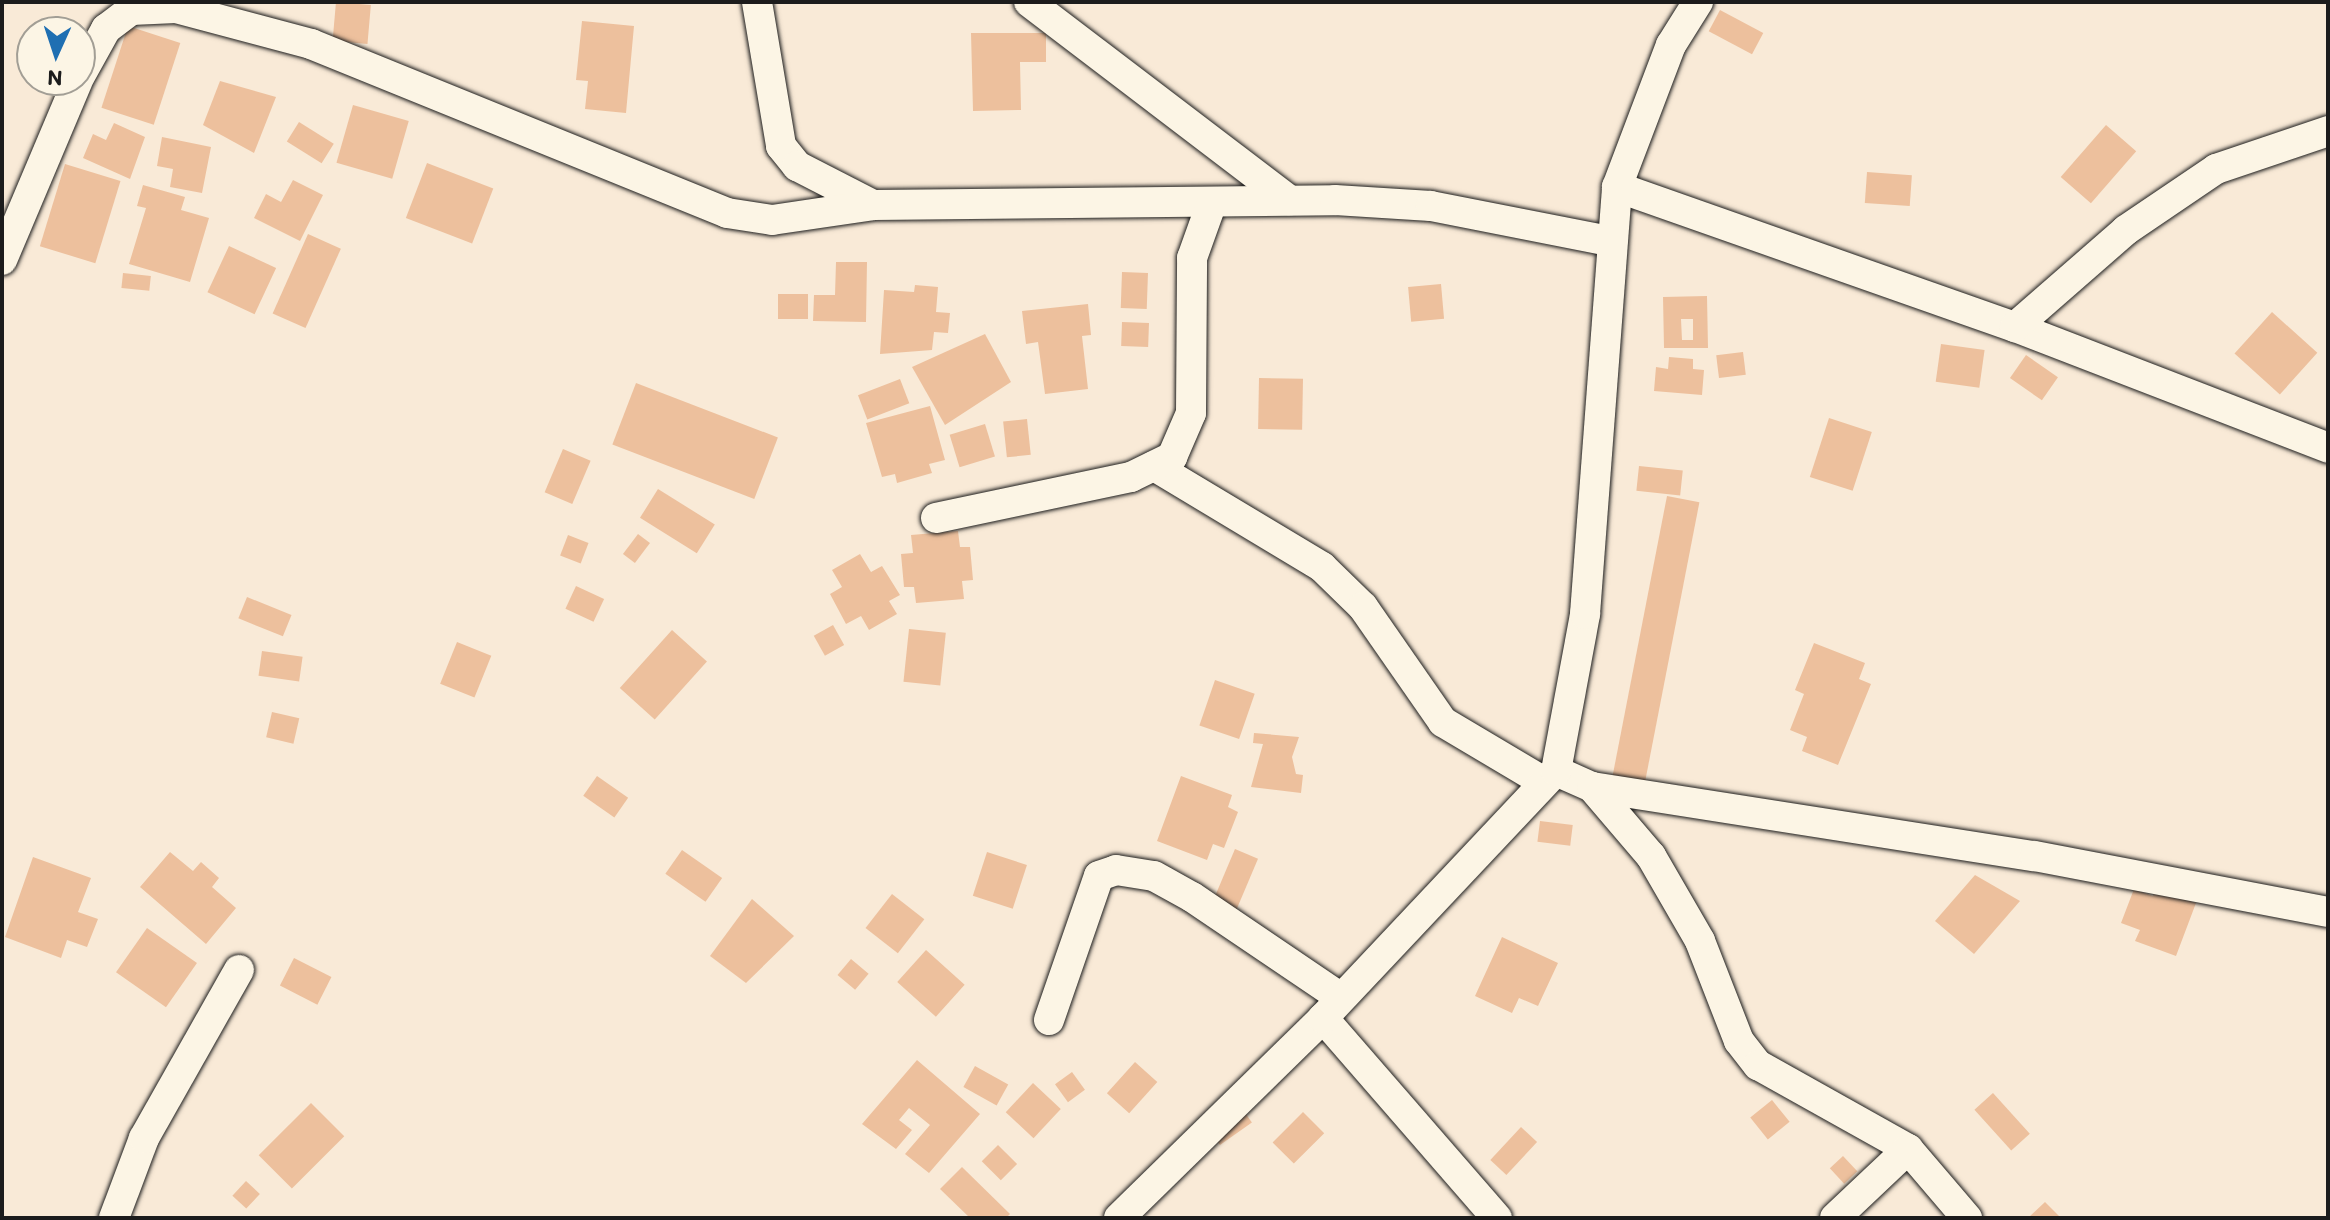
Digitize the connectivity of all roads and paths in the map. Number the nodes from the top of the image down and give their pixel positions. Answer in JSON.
{"nodes":[{"id":1,"x":757,"y":2,"type":"edge"},
{"id":2,"x":1029,"y":2,"type":"edge"},
{"id":3,"x":1698,"y":2,"type":"edge"},
{"id":4,"x":130,"y":6,"type":"edge"},
{"id":5,"x":96,"y":47,"type":"edge"},
{"id":6,"x":71,"y":96,"type":"edge"},
{"id":7,"x":2328,"y":131,"type":"edge"},
{"id":8,"x":1617,"y":187,"type":"junction"},
{"id":9,"x":1289,"y":200,"type":"junction"},
{"id":10,"x":1212,"y":202,"type":"junction"},
{"id":11,"x":873,"y":205,"type":"junction"},
{"id":12,"x":1610,"y":241,"type":"junction"},
{"id":13,"x":2,"y":260,"type":"edge"},
{"id":14,"x":2015,"y":327,"type":"junction"},
{"id":15,"x":2328,"y":448,"type":"edge"},
{"id":16,"x":1154,"y":466,"type":"junction"},
{"id":17,"x":936,"y":518,"type":"dead end"},
{"id":18,"x":1550,"y":776,"type":"junction"},
{"id":19,"x":1592,"y":787,"type":"junction"},
{"id":20,"x":2328,"y":912,"type":"edge"},
{"id":21,"x":239,"y":970,"type":"dead end"},
{"id":22,"x":1332,"y":1008,"type":"junction"},
{"id":23,"x":1049,"y":1020,"type":"dead end"},
{"id":24,"x":1908,"y":1149,"type":"junction"},
{"id":25,"x":114,"y":1218,"type":"edge"},
{"id":26,"x":1119,"y":1218,"type":"edge"},
{"id":27,"x":1497,"y":1218,"type":"edge"},
{"id":28,"x":1835,"y":1218,"type":"edge"},
{"id":29,"x":1967,"y":1218,"type":"edge"}],
"edges":[{"from":1,"to":11,"type":"street"},
{"from":2,"to":9,"type":"street"},
{"from":3,"to":8,"type":"street"},
{"from":4,"to":5,"type":"street"},
{"from":4,"to":11,"type":"street"},
{"from":6,"to":13,"type":"street"},
{"from":7,"to":14,"type":"street"},
{"from":8,"to":12,"type":"street"},
{"from":8,"to":14,"type":"street"},
{"from":9,"to":10,"type":"street"},
{"from":9,"to":12,"type":"street"},
{"from":10,"to":11,"type":"street"},
{"from":10,"to":16,"type":"street"},
{"from":12,"to":18,"type":"street"},
{"from":14,"to":15,"type":"street"},
{"from":16,"to":17,"type":"street"},
{"from":16,"to":18,"type":"street"},
{"from":18,"to":19,"type":"street"},
{"from":18,"to":22,"type":"street"},
{"from":19,"to":20,"type":"street"},
{"from":19,"to":24,"type":"street"},
{"from":21,"to":25,"type":"street"},
{"from":22,"to":23,"type":"street"},
{"from":22,"to":26,"type":"street"},
{"from":22,"to":27,"type":"street"},
{"from":24,"to":28,"type":"street"},
{"from":24,"to":29,"type":"street"}]}
